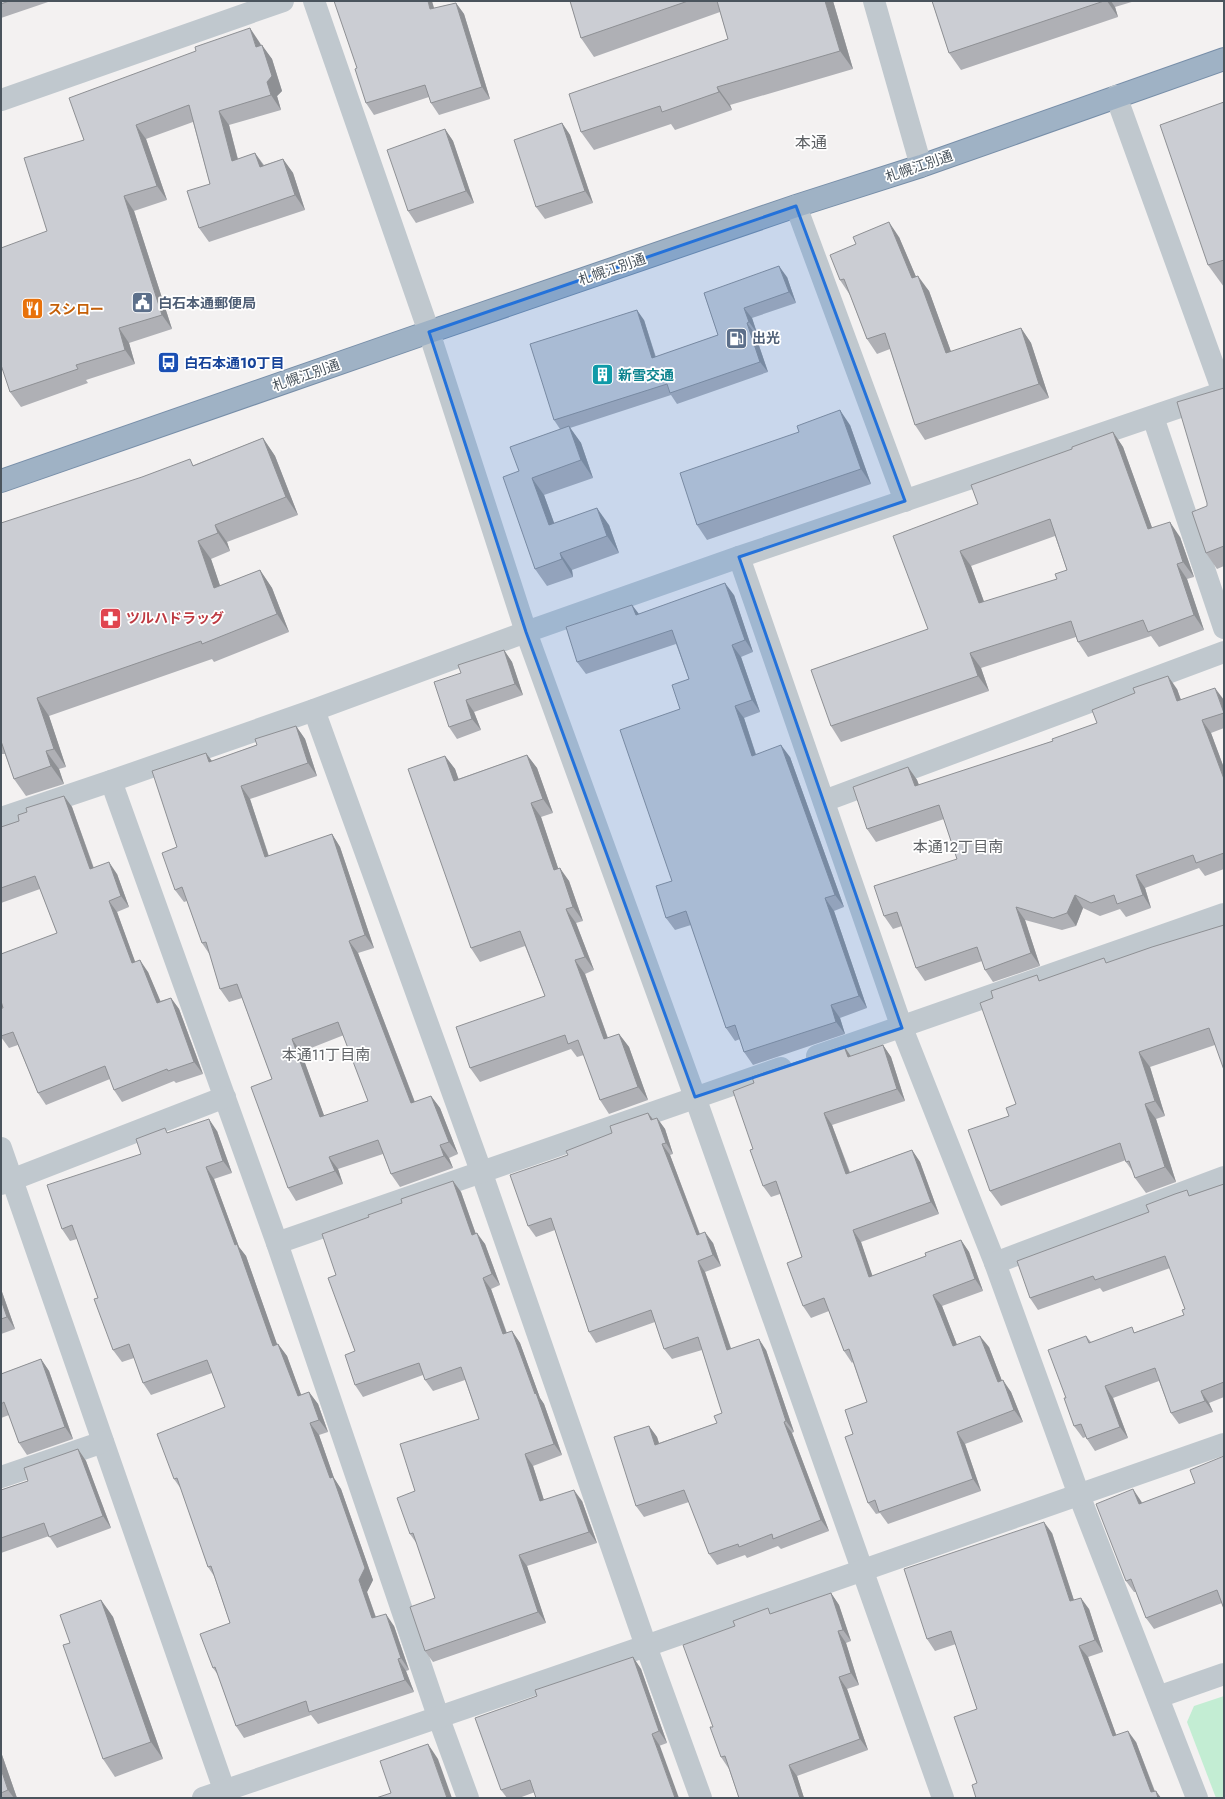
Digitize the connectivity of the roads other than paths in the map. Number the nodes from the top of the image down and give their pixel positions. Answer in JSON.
{"nodes":[{"id":1,"x":283,"y":1,"type":"edge"},
{"id":2,"x":314,"y":1,"type":"edge"},
{"id":3,"x":874,"y":1,"type":"edge"},
{"id":4,"x":1224,"y":59,"type":"edge"},
{"id":5,"x":1116,"y":96,"type":"junction"},
{"id":6,"x":1,"y":100,"type":"edge"},
{"id":7,"x":921,"y":166,"type":"junction"},
{"id":8,"x":796,"y":206,"type":"junction"},
{"id":9,"x":429,"y":332,"type":"junction"},
{"id":10,"x":1224,"y":392,"type":"edge"},
{"id":11,"x":1153,"y":417,"type":"junction"},
{"id":12,"x":1,"y":481,"type":"edge"},
{"id":13,"x":905,"y":501,"type":"junction"},
{"id":14,"x":739,"y":557,"type":"junction"},
{"id":15,"x":1224,"y":628,"type":"edge"},
{"id":16,"x":526,"y":632,"type":"junction"},
{"id":17,"x":1224,"y":652,"type":"edge"},
{"id":18,"x":314,"y":710,"type":"junction"},
{"id":19,"x":111,"y":781,"type":"junction"},
{"id":20,"x":824,"y":801,"type":"junction"},
{"id":21,"x":1,"y":818,"type":"edge"},
{"id":22,"x":1224,"y":914,"type":"edge"},
{"id":23,"x":902,"y":1028,"type":"junction"},
{"id":24,"x":225,"y":1097,"type":"junction"},
{"id":25,"x":695,"y":1097,"type":"junction"},
{"id":26,"x":1,"y":1148,"type":"edge"},
{"id":27,"x":481,"y":1171,"type":"junction"},
{"id":28,"x":1224,"y":1178,"type":"edge"},
{"id":29,"x":7,"y":1182,"type":"edge"},
{"id":30,"x":277,"y":1243,"type":"junction"},
{"id":31,"x":995,"y":1263,"type":"junction"},
{"id":32,"x":103,"y":1442,"type":"junction"},
{"id":33,"x":1224,"y":1444,"type":"edge"},
{"id":34,"x":1,"y":1477,"type":"edge"},
{"id":35,"x":1079,"y":1494,"type":"junction"},
{"id":36,"x":863,"y":1570,"type":"junction"},
{"id":37,"x":646,"y":1646,"type":"junction"},
{"id":38,"x":1224,"y":1674,"type":"edge"},
{"id":39,"x":1158,"y":1697,"type":"junction"},
{"id":40,"x":438,"y":1716,"type":"junction"},
{"id":41,"x":225,"y":1794,"type":"edge"},
{"id":42,"x":203,"y":1798,"type":"edge"},
{"id":43,"x":468,"y":1798,"type":"edge"},
{"id":44,"x":701,"y":1798,"type":"edge"},
{"id":45,"x":943,"y":1798,"type":"edge"},
{"id":46,"x":1197,"y":1798,"type":"edge"}],
"edges":[{"from":1,"to":6,"type":"street"},
{"from":2,"to":9,"type":"street"},
{"from":3,"to":7,"type":"street"},
{"from":4,"to":5,"type":"highway","name":"札幌江別通"},
{"from":5,"to":7,"type":"highway","name":"札幌江別通"},
{"from":5,"to":10,"type":"street"},
{"from":7,"to":8,"type":"highway","name":"札幌江別通"},
{"from":8,"to":9,"type":"highway","name":"札幌江別通"},
{"from":8,"to":13,"type":"street"},
{"from":9,"to":12,"type":"highway","name":"札幌江別通"},
{"from":9,"to":16,"type":"street"},
{"from":10,"to":11,"type":"street"},
{"from":11,"to":13,"type":"street"},
{"from":11,"to":15,"type":"street"},
{"from":13,"to":14,"type":"street"},
{"from":14,"to":16,"type":"street"},
{"from":14,"to":20,"type":"street"},
{"from":16,"to":18,"type":"street"},
{"from":16,"to":25,"type":"street"},
{"from":17,"to":20,"type":"street"},
{"from":18,"to":19,"type":"street"},
{"from":18,"to":27,"type":"street"},
{"from":19,"to":21,"type":"street"},
{"from":19,"to":24,"type":"street"},
{"from":20,"to":23,"type":"street"},
{"from":22,"to":23,"type":"street"},
{"from":23,"to":25,"type":"street"},
{"from":23,"to":31,"type":"street"},
{"from":24,"to":29,"type":"street"},
{"from":24,"to":30,"type":"street"},
{"from":25,"to":27,"type":"street"},
{"from":25,"to":36,"type":"street"},
{"from":26,"to":29,"type":"street"},
{"from":27,"to":30,"type":"street"},
{"from":27,"to":37,"type":"street"},
{"from":28,"to":31,"type":"street"},
{"from":29,"to":32,"type":"street"},
{"from":30,"to":40,"type":"street"},
{"from":31,"to":35,"type":"street"},
{"from":32,"to":34,"type":"street"},
{"from":32,"to":41,"type":"street"},
{"from":33,"to":35,"type":"street"},
{"from":35,"to":36,"type":"street"},
{"from":35,"to":39,"type":"street"},
{"from":36,"to":37,"type":"street"},
{"from":36,"to":45,"type":"street"},
{"from":37,"to":40,"type":"street"},
{"from":37,"to":44,"type":"street"},
{"from":38,"to":39,"type":"street"},
{"from":39,"to":46,"type":"street"},
{"from":40,"to":41,"type":"street"},
{"from":40,"to":43,"type":"street"},
{"from":41,"to":42,"type":"street"}]}
